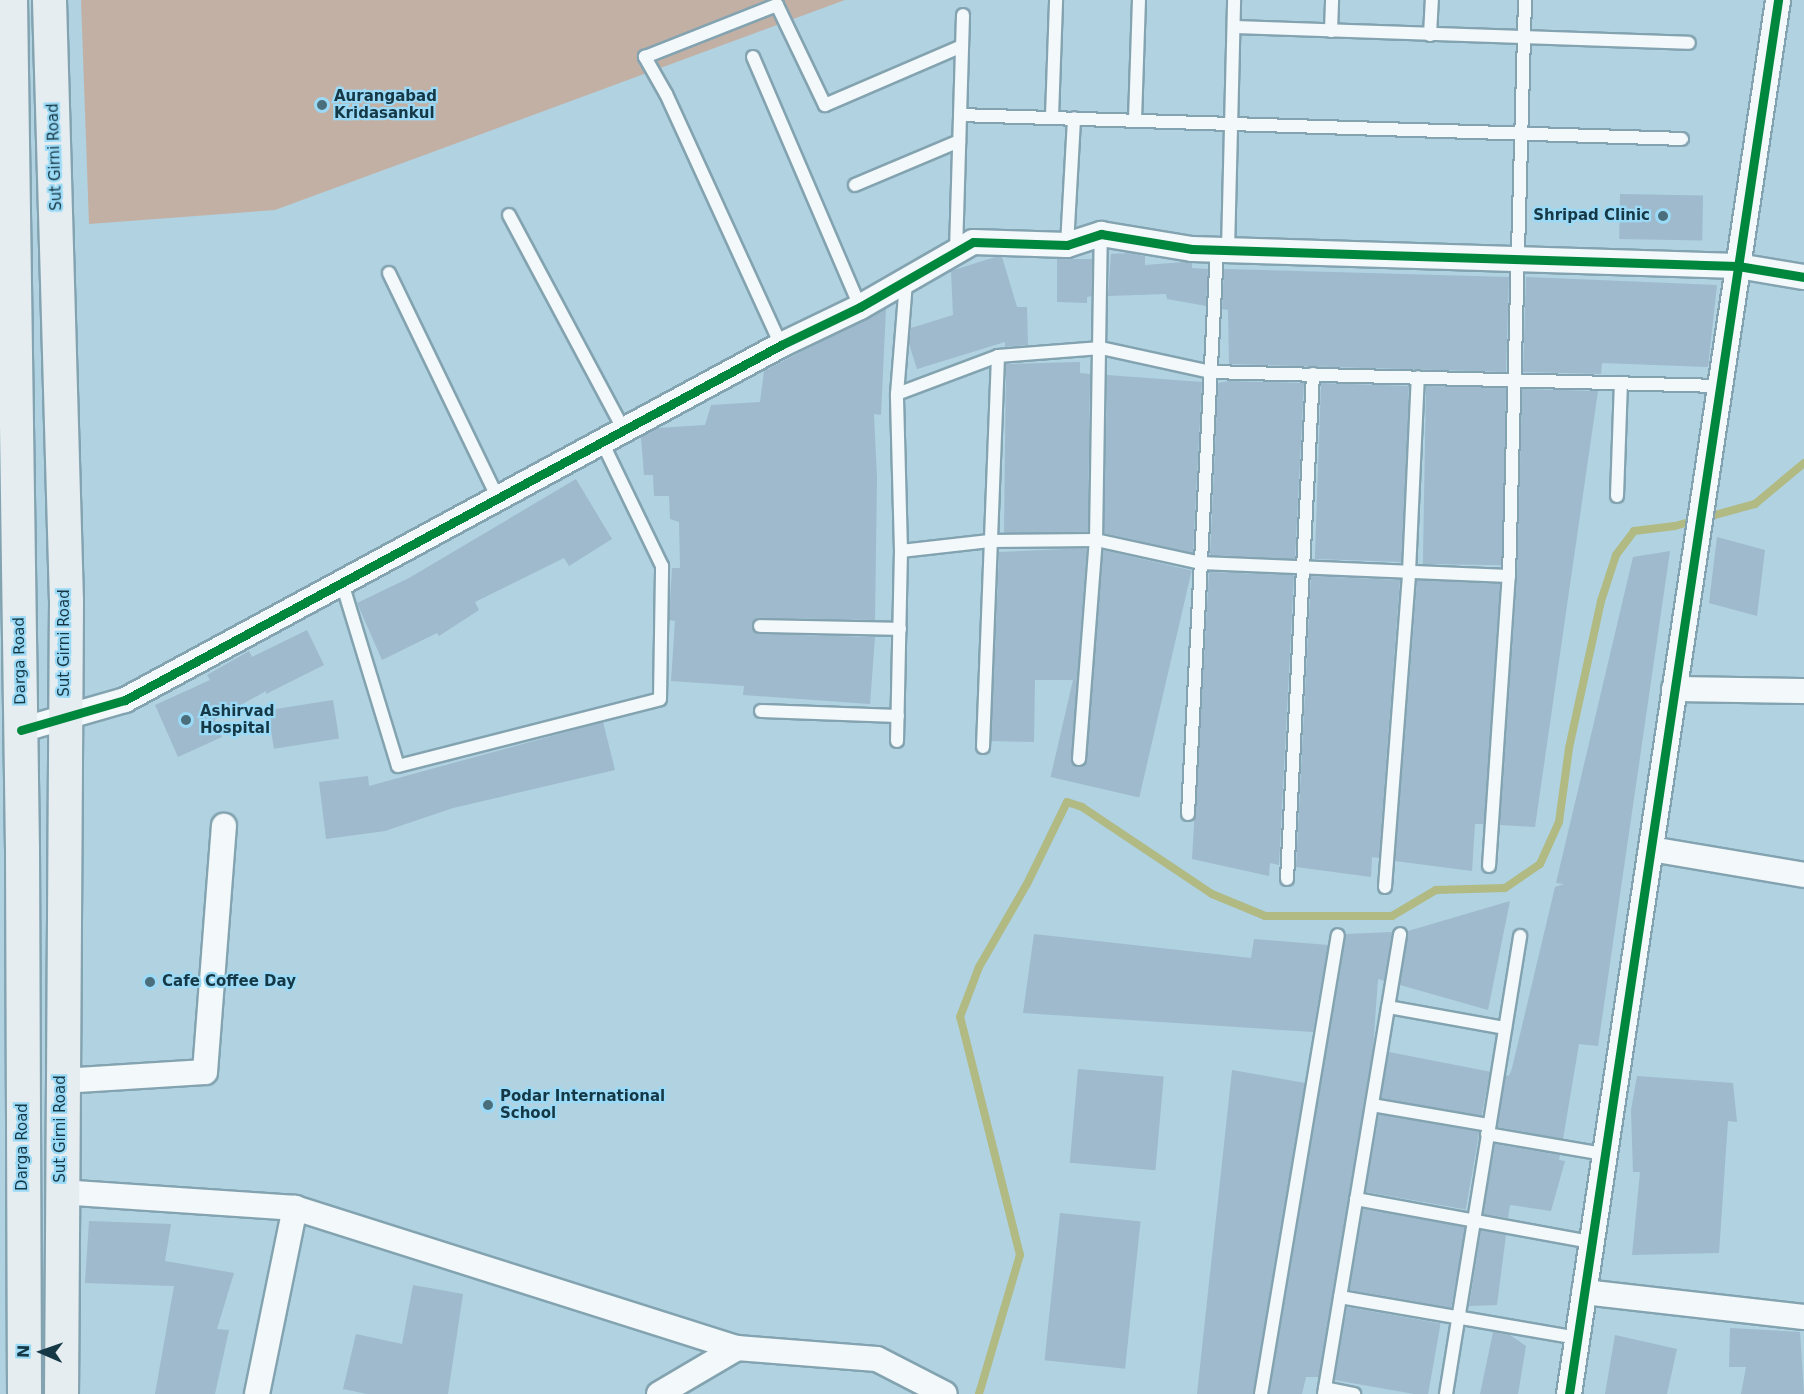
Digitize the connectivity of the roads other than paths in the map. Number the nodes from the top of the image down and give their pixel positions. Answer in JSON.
{"nodes":[{"id":1,"x":10,"y":0,"type":"edge"},
{"id":2,"x":49,"y":0,"type":"edge"},
{"id":3,"x":1056,"y":0,"type":"edge"},
{"id":4,"x":1139,"y":0,"type":"edge"},
{"id":5,"x":1234,"y":0,"type":"edge"},
{"id":6,"x":1332,"y":0,"type":"edge"},
{"id":7,"x":1432,"y":0,"type":"edge"},
{"id":8,"x":1525,"y":0,"type":"edge"},
{"id":9,"x":1778,"y":0,"type":"edge"},
{"id":10,"x":963,"y":15,"type":"dead end"},
{"id":11,"x":1234,"y":27,"type":"junction"},
{"id":12,"x":1331,"y":31,"type":"junction"},
{"id":13,"x":1430,"y":35,"type":"junction"},
{"id":14,"x":1524,"y":39,"type":"junction"},
{"id":15,"x":1689,"y":44,"type":"dead end"},
{"id":16,"x":962,"y":46,"type":"junction"},
{"id":17,"x":51,"y":51,"type":"junction"},
{"id":18,"x":6,"y":55,"type":"edge"},
{"id":19,"x":753,"y":57,"type":"dead end"},
{"id":20,"x":960,"y":115,"type":"junction"},
{"id":21,"x":1052,"y":117,"type":"junction"},
{"id":22,"x":1074,"y":118,"type":"junction"},
{"id":23,"x":1135,"y":120,"type":"junction"},
{"id":24,"x":1232,"y":122,"type":"junction"},
{"id":25,"x":1522,"y":131,"type":"junction"},
{"id":26,"x":1682,"y":139,"type":"dead end"},
{"id":27,"x":960,"y":141,"type":"junction"},
{"id":28,"x":855,"y":185,"type":"dead end"},
{"id":29,"x":509,"y":215,"type":"dead end"},
{"id":30,"x":1101,"y":234,"type":"junction"},
{"id":31,"x":1067,"y":245,"type":"junction"},
{"id":32,"x":1223,"y":250,"type":"junction"},
{"id":33,"x":956,"y":251,"type":"junction"},
{"id":34,"x":1520,"y":259,"type":"junction"},
{"id":35,"x":1738,"y":266,"type":"junction"},
{"id":36,"x":389,"y":273,"type":"dead end"},
{"id":37,"x":906,"y":277,"type":"junction"},
{"id":38,"x":1804,"y":277,"type":"edge"},
{"id":39,"x":860,"y":307,"type":"junction"},
{"id":40,"x":781,"y":345,"type":"junction"},
{"id":41,"x":1101,"y":348,"type":"junction"},
{"id":42,"x":998,"y":356,"type":"junction"},
{"id":43,"x":1211,"y":372,"type":"junction"},
{"id":44,"x":1312,"y":374,"type":"junction"},
{"id":45,"x":1418,"y":377,"type":"junction"},
{"id":46,"x":1515,"y":380,"type":"junction"},
{"id":47,"x":1621,"y":383,"type":"junction"},
{"id":48,"x":1720,"y":386,"type":"junction"},
{"id":49,"x":897,"y":394,"type":"junction"},
{"id":50,"x":624,"y":430,"type":"junction"},
{"id":51,"x":602,"y":442,"type":"junction"},
{"id":52,"x":1617,"y":496,"type":"dead end"},
{"id":53,"x":498,"y":498,"type":"junction"},
{"id":54,"x":1096,"y":540,"type":"junction"},
{"id":55,"x":989,"y":541,"type":"junction"},
{"id":56,"x":901,"y":551,"type":"junction"},
{"id":57,"x":1201,"y":563,"type":"junction"},
{"id":58,"x":1303,"y":567,"type":"junction"},
{"id":59,"x":1409,"y":572,"type":"junction"},
{"id":60,"x":1509,"y":576,"type":"junction"},
{"id":61,"x":342,"y":583,"type":"junction"},
{"id":62,"x":760,"y":626,"type":"dead end"},
{"id":63,"x":900,"y":629,"type":"junction"},
{"id":64,"x":1674,"y":689,"type":"junction"},
{"id":65,"x":1804,"y":691,"type":"edge"},
{"id":66,"x":761,"y":711,"type":"dead end"},
{"id":67,"x":898,"y":716,"type":"junction"},
{"id":68,"x":65,"y":717,"type":"junction"},
{"id":69,"x":21,"y":730,"type":"junction"},
{"id":70,"x":897,"y":741,"type":"dead end"},
{"id":71,"x":983,"y":747,"type":"dead end"},
{"id":72,"x":1079,"y":759,"type":"dead end"},
{"id":73,"x":1188,"y":814,"type":"dead end"},
{"id":74,"x":224,"y":826,"type":"dead end"},
{"id":75,"x":1651,"y":849,"type":"junction"},
{"id":76,"x":1489,"y":866,"type":"dead end"},
{"id":77,"x":1804,"y":875,"type":"edge"},
{"id":78,"x":1287,"y":879,"type":"dead end"},
{"id":79,"x":1385,"y":887,"type":"dead end"},
{"id":80,"x":1400,"y":934,"type":"dead end"},
{"id":81,"x":1338,"y":935,"type":"dead end"},
{"id":82,"x":1520,"y":936,"type":"dead end"},
{"id":83,"x":1388,"y":1007,"type":"junction"},
{"id":84,"x":1505,"y":1028,"type":"junction"},
{"id":85,"x":62,"y":1081,"type":"junction"},
{"id":86,"x":1372,"y":1105,"type":"junction"},
{"id":87,"x":1488,"y":1129,"type":"junction"},
{"id":88,"x":1604,"y":1154,"type":"junction"},
{"id":89,"x":61,"y":1192,"type":"junction"},
{"id":90,"x":1356,"y":1199,"type":"junction"},
{"id":91,"x":295,"y":1208,"type":"junction"},
{"id":92,"x":1473,"y":1221,"type":"junction"},
{"id":93,"x":1592,"y":1242,"type":"junction"},
{"id":94,"x":1584,"y":1292,"type":"junction"},
{"id":95,"x":1340,"y":1297,"type":"junction"},
{"id":96,"x":1804,"y":1317,"type":"edge"},
{"id":97,"x":1458,"y":1318,"type":"junction"},
{"id":98,"x":1577,"y":1338,"type":"junction"},
{"id":99,"x":737,"y":1348,"type":"junction"},
{"id":100,"x":937,"y":1390,"type":"edge"},
{"id":101,"x":1325,"y":1391,"type":"edge"},
{"id":102,"x":24,"y":1394,"type":"edge"},
{"id":103,"x":61,"y":1394,"type":"edge"},
{"id":104,"x":256,"y":1394,"type":"edge"},
{"id":105,"x":659,"y":1394,"type":"edge"},
{"id":106,"x":1261,"y":1394,"type":"edge"},
{"id":107,"x":1353,"y":1394,"type":"edge"},
{"id":108,"x":1446,"y":1394,"type":"edge"},
{"id":109,"x":1569,"y":1394,"type":"edge"}],
"edges":[{"from":1,"to":18,"type":"main road","name":"Darga Road"},
{"from":2,"to":17,"type":"main road","name":"Sut Girni Road"},
{"from":3,"to":21,"type":"lane"},
{"from":4,"to":23,"type":"lane"},
{"from":5,"to":11,"type":"lane"},
{"from":6,"to":12,"type":"lane"},
{"from":7,"to":13,"type":"lane"},
{"from":8,"to":14,"type":"lane"},
{"from":9,"to":35,"type":"street"},
{"from":10,"to":16,"type":"lane"},
{"from":11,"to":12,"type":"lane"},
{"from":11,"to":24,"type":"lane"},
{"from":12,"to":13,"type":"lane"},
{"from":13,"to":14,"type":"lane"},
{"from":14,"to":15,"type":"lane"},
{"from":14,"to":25,"type":"lane"},
{"from":16,"to":20,"type":"lane"},
{"from":16,"to":40,"type":"lane"},
{"from":17,"to":18,"type":"street"},
{"from":17,"to":68,"type":"main road","name":"Sut Girni Road"},
{"from":18,"to":69,"type":"main road","name":"Darga Road"},
{"from":19,"to":39,"type":"lane"},
{"from":20,"to":21,"type":"lane"},
{"from":20,"to":27,"type":"lane"},
{"from":21,"to":22,"type":"lane"},
{"from":22,"to":23,"type":"lane"},
{"from":22,"to":31,"type":"lane"},
{"from":23,"to":24,"type":"lane"},
{"from":24,"to":25,"type":"lane"},
{"from":24,"to":32,"type":"lane"},
{"from":25,"to":26,"type":"lane"},
{"from":25,"to":34,"type":"lane"},
{"from":27,"to":28,"type":"lane"},
{"from":27,"to":33,"type":"lane"},
{"from":29,"to":50,"type":"lane"},
{"from":30,"to":31,"type":"street"},
{"from":30,"to":32,"type":"street"},
{"from":30,"to":41,"type":"lane"},
{"from":31,"to":33,"type":"street"},
{"from":32,"to":34,"type":"street"},
{"from":32,"to":43,"type":"lane"},
{"from":33,"to":37,"type":"street"},
{"from":34,"to":35,"type":"street"},
{"from":34,"to":46,"type":"lane"},
{"from":35,"to":38,"type":"street"},
{"from":35,"to":48,"type":"street"},
{"from":36,"to":53,"type":"lane"},
{"from":37,"to":39,"type":"street"},
{"from":37,"to":49,"type":"lane"},
{"from":39,"to":40,"type":"street"},
{"from":40,"to":50,"type":"street"},
{"from":41,"to":42,"type":"lane"},
{"from":41,"to":43,"type":"lane"},
{"from":41,"to":54,"type":"lane"},
{"from":42,"to":49,"type":"lane"},
{"from":42,"to":55,"type":"lane"},
{"from":43,"to":44,"type":"lane"},
{"from":43,"to":57,"type":"lane"},
{"from":44,"to":45,"type":"lane"},
{"from":44,"to":58,"type":"lane"},
{"from":45,"to":46,"type":"lane"},
{"from":45,"to":59,"type":"lane"},
{"from":46,"to":47,"type":"lane"},
{"from":46,"to":60,"type":"lane"},
{"from":47,"to":48,"type":"lane"},
{"from":47,"to":52,"type":"lane"},
{"from":48,"to":64,"type":"street"},
{"from":49,"to":56,"type":"lane"},
{"from":50,"to":51,"type":"street"},
{"from":51,"to":53,"type":"street"},
{"from":51,"to":61,"type":"lane"},
{"from":53,"to":61,"type":"street"},
{"from":54,"to":55,"type":"lane"},
{"from":54,"to":57,"type":"lane"},
{"from":54,"to":72,"type":"lane"},
{"from":55,"to":56,"type":"lane"},
{"from":55,"to":71,"type":"lane"},
{"from":56,"to":63,"type":"lane"},
{"from":57,"to":58,"type":"lane"},
{"from":57,"to":73,"type":"lane"},
{"from":58,"to":59,"type":"lane"},
{"from":58,"to":78,"type":"lane"},
{"from":59,"to":60,"type":"lane"},
{"from":59,"to":79,"type":"lane"},
{"from":60,"to":76,"type":"lane"},
{"from":61,"to":68,"type":"street"},
{"from":62,"to":63,"type":"lane"},
{"from":63,"to":67,"type":"lane"},
{"from":64,"to":65,"type":"street"},
{"from":64,"to":75,"type":"street"},
{"from":66,"to":67,"type":"lane"},
{"from":67,"to":70,"type":"lane"},
{"from":68,"to":69,"type":"street"},
{"from":68,"to":85,"type":"main road","name":"Sut Girni Road"},
{"from":69,"to":102,"type":"main road","name":"Darga Road"},
{"from":74,"to":85,"type":"street"},
{"from":75,"to":77,"type":"street"},
{"from":75,"to":88,"type":"street"},
{"from":80,"to":83,"type":"lane"},
{"from":81,"to":106,"type":"lane"},
{"from":82,"to":84,"type":"lane"},
{"from":83,"to":84,"type":"lane"},
{"from":83,"to":86,"type":"lane"},
{"from":84,"to":87,"type":"lane"},
{"from":85,"to":89,"type":"main road","name":"Sut Girni Road"},
{"from":86,"to":87,"type":"lane"},
{"from":86,"to":90,"type":"lane"},
{"from":87,"to":88,"type":"lane"},
{"from":87,"to":92,"type":"lane"},
{"from":88,"to":93,"type":"street"},
{"from":89,"to":91,"type":"street"},
{"from":89,"to":103,"type":"main road","name":"Sut Girni Road"},
{"from":90,"to":92,"type":"lane"},
{"from":90,"to":95,"type":"lane"},
{"from":91,"to":99,"type":"street"},
{"from":91,"to":104,"type":"street"},
{"from":92,"to":93,"type":"lane"},
{"from":92,"to":97,"type":"lane"},
{"from":93,"to":94,"type":"street"},
{"from":94,"to":96,"type":"street"},
{"from":94,"to":98,"type":"street"},
{"from":95,"to":97,"type":"lane"},
{"from":95,"to":101,"type":"lane"},
{"from":97,"to":98,"type":"lane"},
{"from":97,"to":108,"type":"lane"},
{"from":98,"to":109,"type":"street"},
{"from":99,"to":100,"type":"street"},
{"from":99,"to":105,"type":"street"},
{"from":101,"to":107,"type":"lane"}]}
